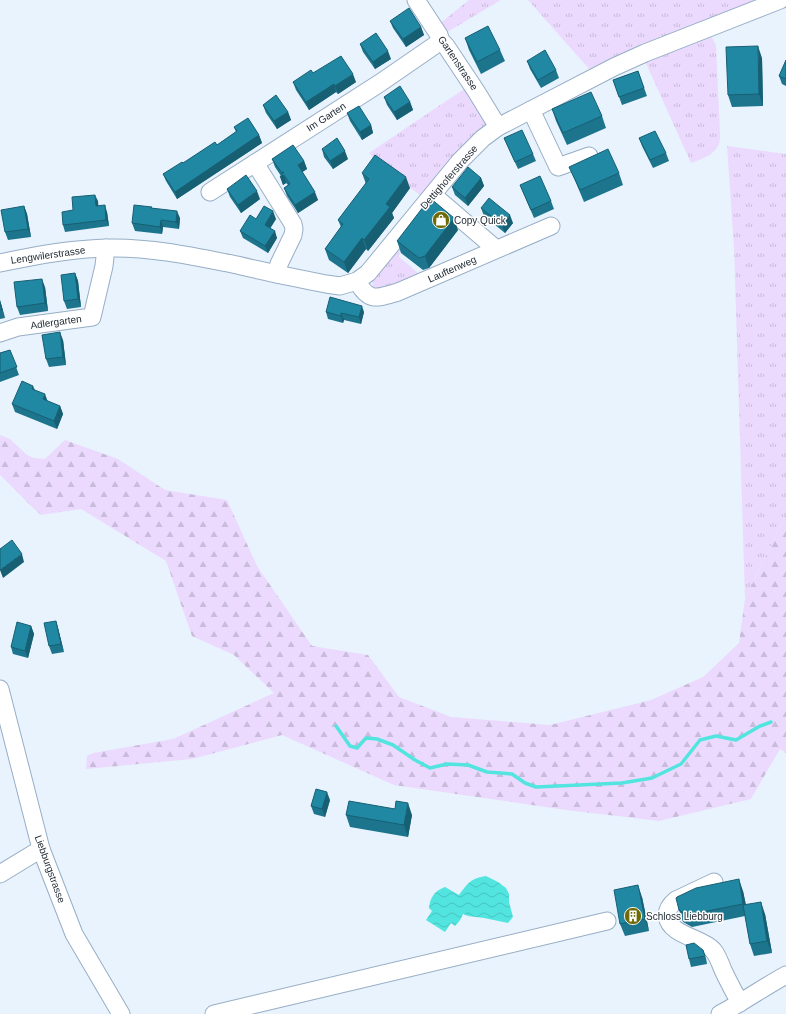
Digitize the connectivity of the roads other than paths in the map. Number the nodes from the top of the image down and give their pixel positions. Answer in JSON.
{"nodes":[{"id":1,"x":416,"y":0,"type":"edge"},
{"id":2,"x":770,"y":2,"type":"edge"},
{"id":3,"x":441,"y":41,"type":"junction"},
{"id":4,"x":531,"y":110,"type":"junction"},
{"id":5,"x":498,"y":127,"type":"junction"},
{"id":6,"x":589,"y":156,"type":"edge"},
{"id":7,"x":255,"y":163,"type":"junction"},
{"id":8,"x":210,"y":192,"type":"dead end"},
{"id":9,"x":433,"y":195,"type":"junction"},
{"id":10,"x":550,"y":226,"type":"dead end"},
{"id":11,"x":113,"y":248,"type":"junction"},
{"id":12,"x":496,"y":249,"type":"junction"},
{"id":13,"x":0,"y":263,"type":"edge"},
{"id":14,"x":277,"y":274,"type":"junction"},
{"id":15,"x":357,"y":281,"type":"junction"},
{"id":16,"x":0,"y":333,"type":"edge"},
{"id":17,"x":0,"y":689,"type":"edge"},
{"id":18,"x":41,"y":849,"type":"junction"},
{"id":19,"x":0,"y":874,"type":"edge"},
{"id":20,"x":714,"y":882,"type":"dead end"},
{"id":21,"x":606,"y":921,"type":"dead end"},
{"id":22,"x":786,"y":975,"type":"edge"},
{"id":23,"x":740,"y":1003,"type":"junction"},
{"id":24,"x":121,"y":1014,"type":"edge"},
{"id":25,"x":214,"y":1014,"type":"edge"},
{"id":26,"x":720,"y":1014,"type":"edge"}],
"edges":[{"from":1,"to":3,"type":"street","name":"Gartenstrasse"},
{"from":2,"to":4,"type":"street","name":"Dettighoferstrasse"},
{"from":3,"to":5,"type":"street","name":"Gartenstrasse"},
{"from":3,"to":7,"type":"street","name":"Im Garten"},
{"from":4,"to":5,"type":"street","name":"Dettighoferstrasse"},
{"from":4,"to":6,"type":"street"},
{"from":5,"to":9,"type":"street","name":"Dettighoferstrasse"},
{"from":7,"to":8,"type":"street","name":"Im Garten"},
{"from":7,"to":14,"type":"street"},
{"from":9,"to":12,"type":"street"},
{"from":9,"to":15,"type":"street","name":"Dettighoferstrasse"},
{"from":10,"to":12,"type":"street","name":"Lauftenweg"},
{"from":11,"to":13,"type":"street","name":"Lengwilerstrasse"},
{"from":11,"to":14,"type":"street","name":"Dettighoferstrasse"},
{"from":11,"to":16,"type":"street","name":"Adlergarten"},
{"from":12,"to":15,"type":"street","name":"Lauftenweg"},
{"from":14,"to":15,"type":"street","name":"Dettighoferstrasse"},
{"from":17,"to":18,"type":"street","name":"Liebburgstrasse"},
{"from":18,"to":19,"type":"street"},
{"from":18,"to":24,"type":"street","name":"Liebburgstrasse"},
{"from":20,"to":23,"type":"street"},
{"from":21,"to":25,"type":"street"},
{"from":22,"to":23,"type":"street"},
{"from":23,"to":26,"type":"street"}]}
